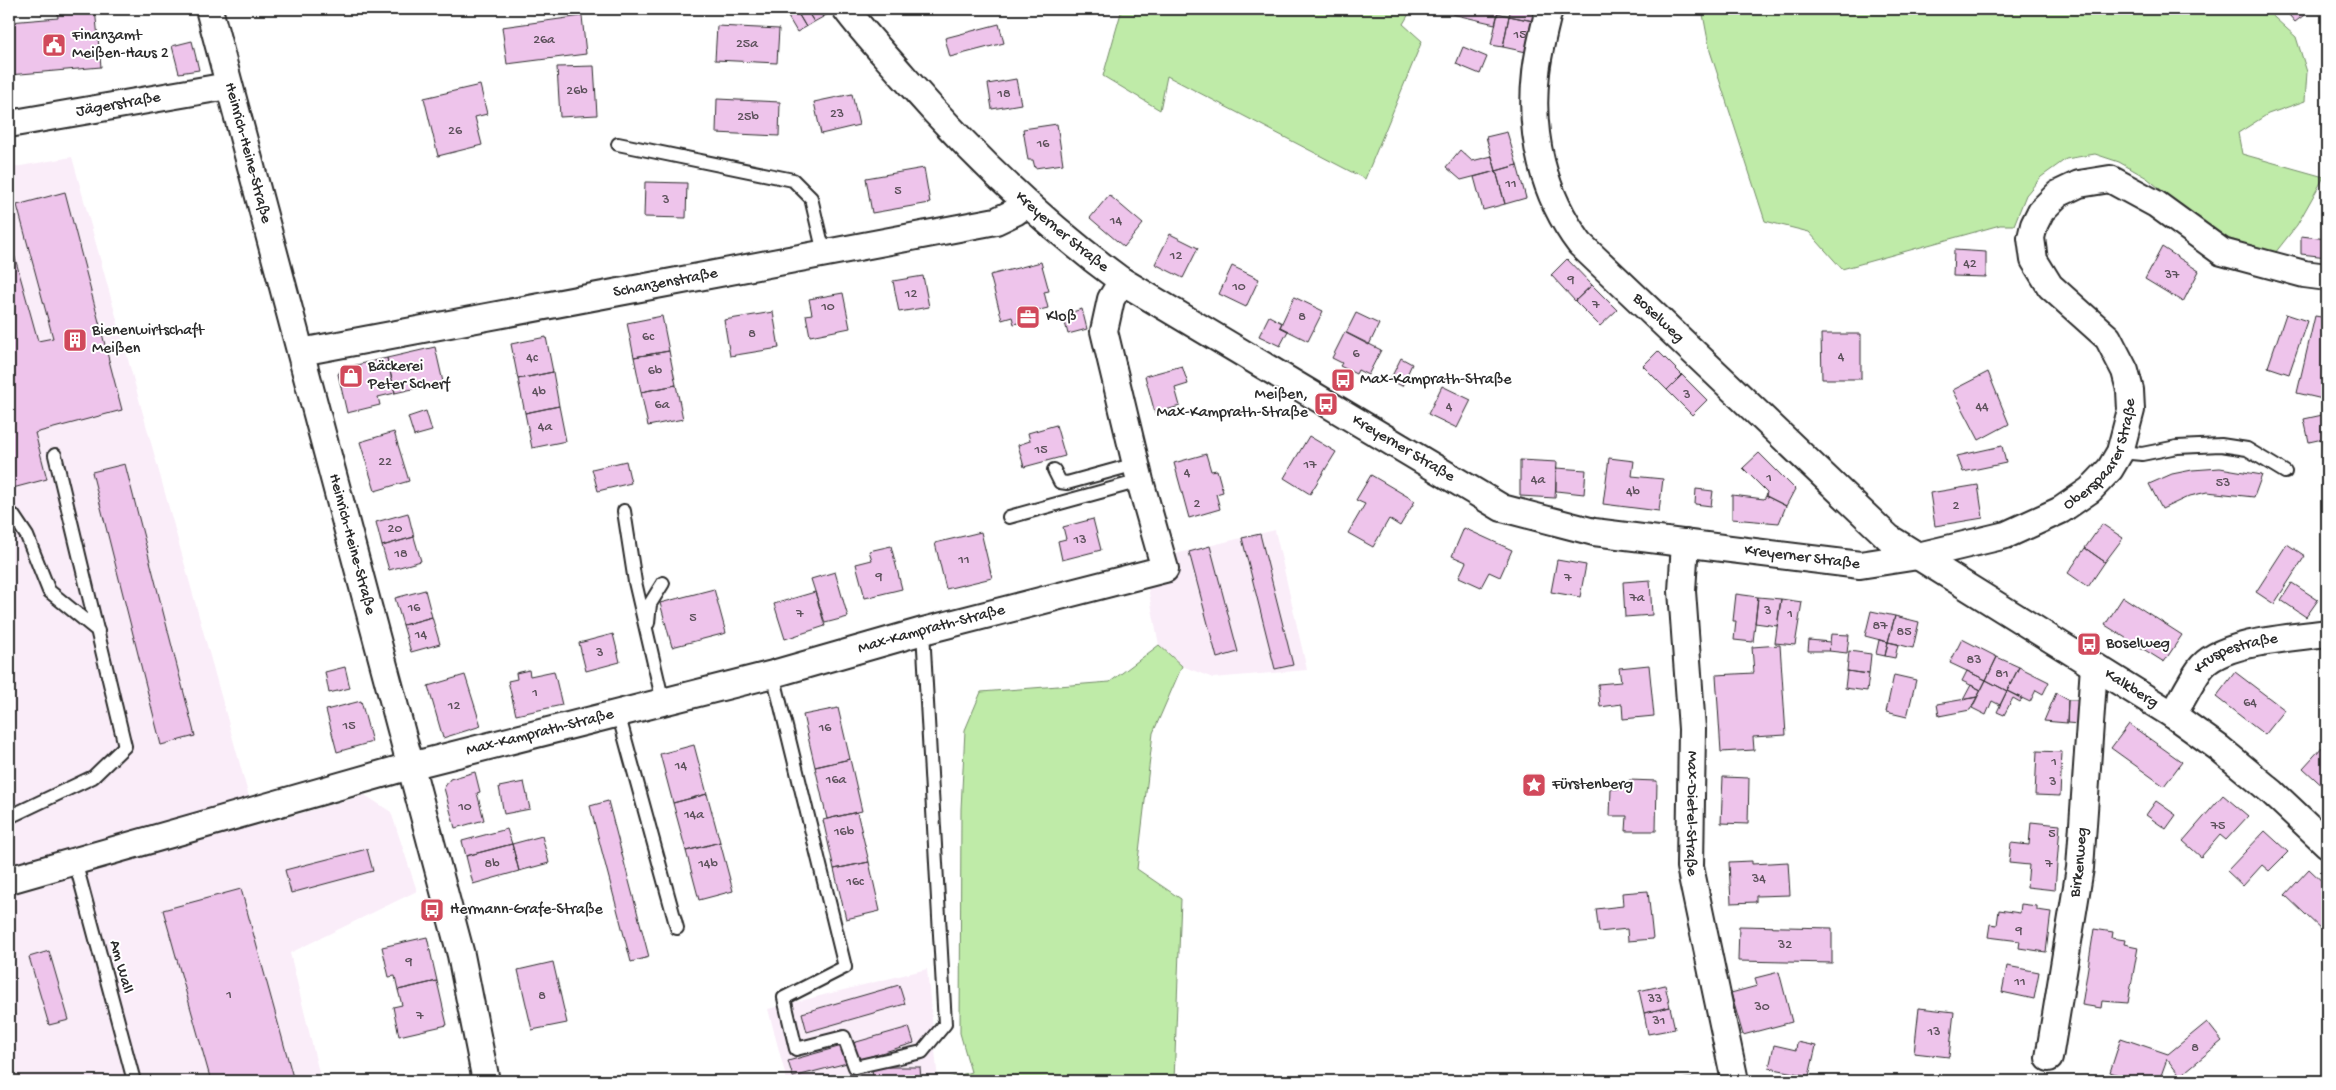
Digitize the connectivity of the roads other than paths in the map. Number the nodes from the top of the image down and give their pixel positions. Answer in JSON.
{"nodes":[{"id":1,"x":208,"y":9,"type":"edge"},
{"id":2,"x":846,"y":9,"type":"edge"},
{"id":3,"x":1549,"y":9,"type":"edge"},
{"id":4,"x":228,"y":86,"type":"junction"},
{"id":5,"x":9,"y":124,"type":"edge"},
{"id":6,"x":618,"y":144,"type":"dead end"},
{"id":7,"x":1026,"y":204,"type":"junction"},
{"id":8,"x":824,"y":253,"type":"junction"},
{"id":9,"x":2327,"y":277,"type":"edge"},
{"id":10,"x":1122,"y":281,"type":"junction"},
{"id":11,"x":301,"y":352,"type":"junction"},
{"id":12,"x":2120,"y":452,"type":"junction"},
{"id":13,"x":55,"y":455,"type":"dead end"},
{"id":14,"x":1054,"y":470,"type":"dead end"},
{"id":15,"x":1138,"y":472,"type":"junction"},
{"id":16,"x":2284,"y":472,"type":"dead end"},
{"id":17,"x":624,"y":511,"type":"dead end"},
{"id":18,"x":9,"y":515,"type":"edge"},
{"id":19,"x":1009,"y":517,"type":"dead end"},
{"id":20,"x":1685,"y":543,"type":"junction"},
{"id":21,"x":1918,"y":556,"type":"junction"},
{"id":22,"x":663,"y":583,"type":"dead end"},
{"id":23,"x":98,"y":631,"type":"junction"},
{"id":24,"x":923,"y":631,"type":"junction"},
{"id":25,"x":2327,"y":633,"type":"edge"},
{"id":26,"x":649,"y":645,"type":"junction"},
{"id":27,"x":2094,"y":666,"type":"junction"},
{"id":28,"x":773,"y":674,"type":"junction"},
{"id":29,"x":663,"y":702,"type":"junction"},
{"id":30,"x":618,"y":713,"type":"junction"},
{"id":31,"x":2173,"y":715,"type":"junction"},
{"id":32,"x":410,"y":766,"type":"junction"},
{"id":33,"x":9,"y":817,"type":"edge"},
{"id":34,"x":2327,"y":844,"type":"edge"},
{"id":35,"x":75,"y":861,"type":"junction"},
{"id":36,"x":9,"y":880,"type":"edge"},
{"id":37,"x":677,"y":928,"type":"dead end"},
{"id":38,"x":2050,"y":1058,"type":"dead end"},
{"id":39,"x":134,"y":1081,"type":"edge"},
{"id":40,"x":486,"y":1081,"type":"edge"},
{"id":41,"x":1735,"y":1081,"type":"edge"}],
"edges":[{"from":1,"to":4,"type":"street","name":"Heinrich-Heine-Straße"},
{"from":2,"to":7,"type":"street","name":"Kreyerner Straße"},
{"from":3,"to":21,"type":"street","name":"Boselweg"},
{"from":4,"to":5,"type":"street","name":"Jägerstraße"},
{"from":4,"to":11,"type":"street","name":"Heinrich-Heine-Straße"},
{"from":6,"to":8,"type":"lane"},
{"from":7,"to":8,"type":"street","name":"Schanzenstraße"},
{"from":7,"to":10,"type":"street","name":"Kreyerner Straße"},
{"from":8,"to":11,"type":"street","name":"Schanzenstraße"},
{"from":9,"to":12,"type":"street","name":"Oberspaarer Straße"},
{"from":10,"to":15,"type":"street","name":"Max-Kamprath-Straße"},
{"from":10,"to":20,"type":"street","name":"Kreyerner Straße"},
{"from":11,"to":32,"type":"street","name":"Heinrich-Heine-Straße"},
{"from":12,"to":16,"type":"lane"},
{"from":12,"to":21,"type":"street","name":"Oberspaarer Straße"},
{"from":13,"to":23,"type":"lane"},
{"from":14,"to":15,"type":"lane"},
{"from":15,"to":19,"type":"lane"},
{"from":15,"to":24,"type":"street","name":"Max-Kamprath-Straße"},
{"from":17,"to":26,"type":"lane"},
{"from":18,"to":23,"type":"lane"},
{"from":20,"to":21,"type":"street","name":"Kreyerner Straße"},
{"from":20,"to":41,"type":"street","name":"Max-Dietel-Straße"},
{"from":21,"to":27,"type":"street","name":"Kalkberg"},
{"from":22,"to":26,"type":"lane"},
{"from":23,"to":33,"type":"lane"},
{"from":24,"to":28,"type":"street","name":"Max-Kamprath-Straße"},
{"from":24,"to":28,"type":"lane"},
{"from":25,"to":31,"type":"street","name":"Kruspestraße"},
{"from":26,"to":29,"type":"lane"},
{"from":27,"to":31,"type":"street","name":"Kalkberg"},
{"from":27,"to":38,"type":"street","name":"Birkenweg"},
{"from":28,"to":29,"type":"street","name":"Max-Kamprath-Straße"},
{"from":29,"to":30,"type":"street","name":"Max-Kamprath-Straße"},
{"from":30,"to":32,"type":"street","name":"Max-Kamprath-Straße"},
{"from":30,"to":37,"type":"lane"},
{"from":31,"to":34,"type":"street","name":"Kalkberg"},
{"from":32,"to":35,"type":"street"},
{"from":32,"to":40,"type":"street","name":"Heinrich-Heine-Straße"},
{"from":35,"to":36,"type":"street"},
{"from":35,"to":39,"type":"lane","name":"Am Wall"}]}
